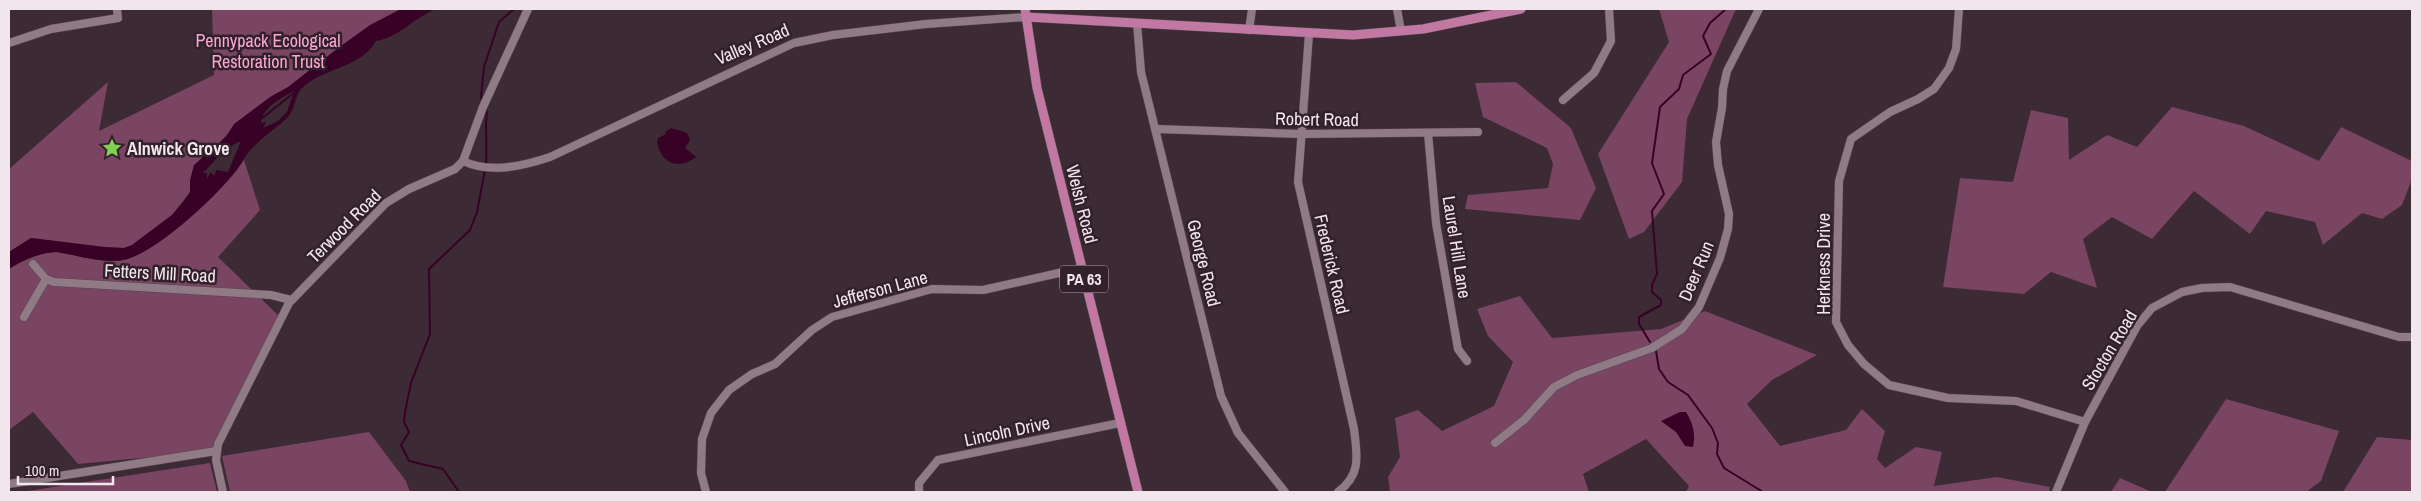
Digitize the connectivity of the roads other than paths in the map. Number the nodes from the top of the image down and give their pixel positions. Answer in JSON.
{"nodes":[{"id":1,"x":117,"y":9,"type":"edge"},
{"id":2,"x":528,"y":9,"type":"edge"},
{"id":3,"x":1252,"y":9,"type":"edge"},
{"id":4,"x":1397,"y":9,"type":"edge"},
{"id":5,"x":1521,"y":9,"type":"edge"},
{"id":6,"x":1609,"y":9,"type":"edge"},
{"id":7,"x":1759,"y":9,"type":"edge"},
{"id":8,"x":1959,"y":9,"type":"edge"},
{"id":9,"x":1502,"y":11,"type":"edge"},
{"id":10,"x":1025,"y":13,"type":"edge"},
{"id":11,"x":1137,"y":23,"type":"junction"},
{"id":12,"x":1250,"y":30,"type":"junction"},
{"id":13,"x":1401,"y":31,"type":"junction"},
{"id":14,"x":1309,"y":34,"type":"junction"},
{"id":15,"x":9,"y":43,"type":"edge"},
{"id":16,"x":1563,"y":100,"type":"dead end"},
{"id":17,"x":1156,"y":129,"type":"junction"},
{"id":18,"x":1478,"y":132,"type":"dead end"},
{"id":19,"x":1428,"y":133,"type":"junction"},
{"id":20,"x":1301,"y":134,"type":"junction"},
{"id":21,"x":463,"y":161,"type":"junction"},
{"id":22,"x":33,"y":264,"type":"dead end"},
{"id":23,"x":1081,"y":268,"type":"junction"},
{"id":24,"x":46,"y":279,"type":"junction"},
{"id":25,"x":291,"y":300,"type":"junction"},
{"id":26,"x":24,"y":317,"type":"dead end"},
{"id":27,"x":2412,"y":337,"type":"edge"},
{"id":28,"x":1467,"y":362,"type":"dead end"},
{"id":29,"x":2085,"y":422,"type":"junction"},
{"id":30,"x":1120,"y":423,"type":"junction"},
{"id":31,"x":1496,"y":443,"type":"dead end"},
{"id":32,"x":216,"y":451,"type":"junction"},
{"id":33,"x":9,"y":484,"type":"edge"},
{"id":34,"x":223,"y":492,"type":"edge"},
{"id":35,"x":706,"y":492,"type":"edge"},
{"id":36,"x":919,"y":492,"type":"edge"},
{"id":37,"x":1138,"y":492,"type":"edge"},
{"id":38,"x":1285,"y":492,"type":"edge"},
{"id":39,"x":1338,"y":492,"type":"edge"},
{"id":40,"x":2056,"y":492,"type":"edge"}],
"edges":[{"from":1,"to":15,"type":"street"},
{"from":2,"to":21,"type":"street"},
{"from":3,"to":12,"type":"street"},
{"from":4,"to":13,"type":"street"},
{"from":5,"to":9,"type":"main road","name":"Valley Road"},
{"from":6,"to":16,"type":"street"},
{"from":7,"to":31,"type":"street","name":"Deer Run"},
{"from":8,"to":29,"type":"street","name":"Herkness Drive"},
{"from":9,"to":13,"type":"main road","name":"Valley Road"},
{"from":10,"to":11,"type":"main road","name":"Valley Road"},
{"from":10,"to":21,"type":"street","name":"Valley Road"},
{"from":10,"to":23,"type":"main road","name":"Welsh Road","number":"PA 63"},
{"from":11,"to":12,"type":"main road","name":"Valley Road"},
{"from":11,"to":17,"type":"street","name":"George Road"},
{"from":12,"to":14,"type":"main road","name":"Valley Road"},
{"from":13,"to":14,"type":"main road","name":"Valley Road"},
{"from":14,"to":20,"type":"street","name":"Frederick Road"},
{"from":17,"to":20,"type":"street","name":"Robert Road"},
{"from":17,"to":38,"type":"street","name":"George Road"},
{"from":18,"to":19,"type":"street","name":"Robert Road"},
{"from":19,"to":20,"type":"street","name":"Robert Road"},
{"from":19,"to":28,"type":"street","name":"Laurel Hill Lane"},
{"from":20,"to":39,"type":"street","name":"Frederick Road"},
{"from":21,"to":25,"type":"street","name":"Terwood Road"},
{"from":22,"to":24,"type":"street"},
{"from":23,"to":30,"type":"main road","name":"Welsh Road","number":"PA 63"},
{"from":23,"to":35,"type":"street","name":"Jefferson Lane"},
{"from":24,"to":25,"type":"street","name":"Fetters Mill Road"},
{"from":24,"to":26,"type":"street"},
{"from":25,"to":32,"type":"street","name":"Terwood Road"},
{"from":27,"to":29,"type":"street","name":"Stocton Road"},
{"from":29,"to":40,"type":"street","name":"Stocton Road"},
{"from":30,"to":36,"type":"street","name":"Lincoln Drive"},
{"from":30,"to":37,"type":"main road","name":"Welsh Road","number":"PA 63"},
{"from":32,"to":33,"type":"street"},
{"from":32,"to":34,"type":"street"}]}
